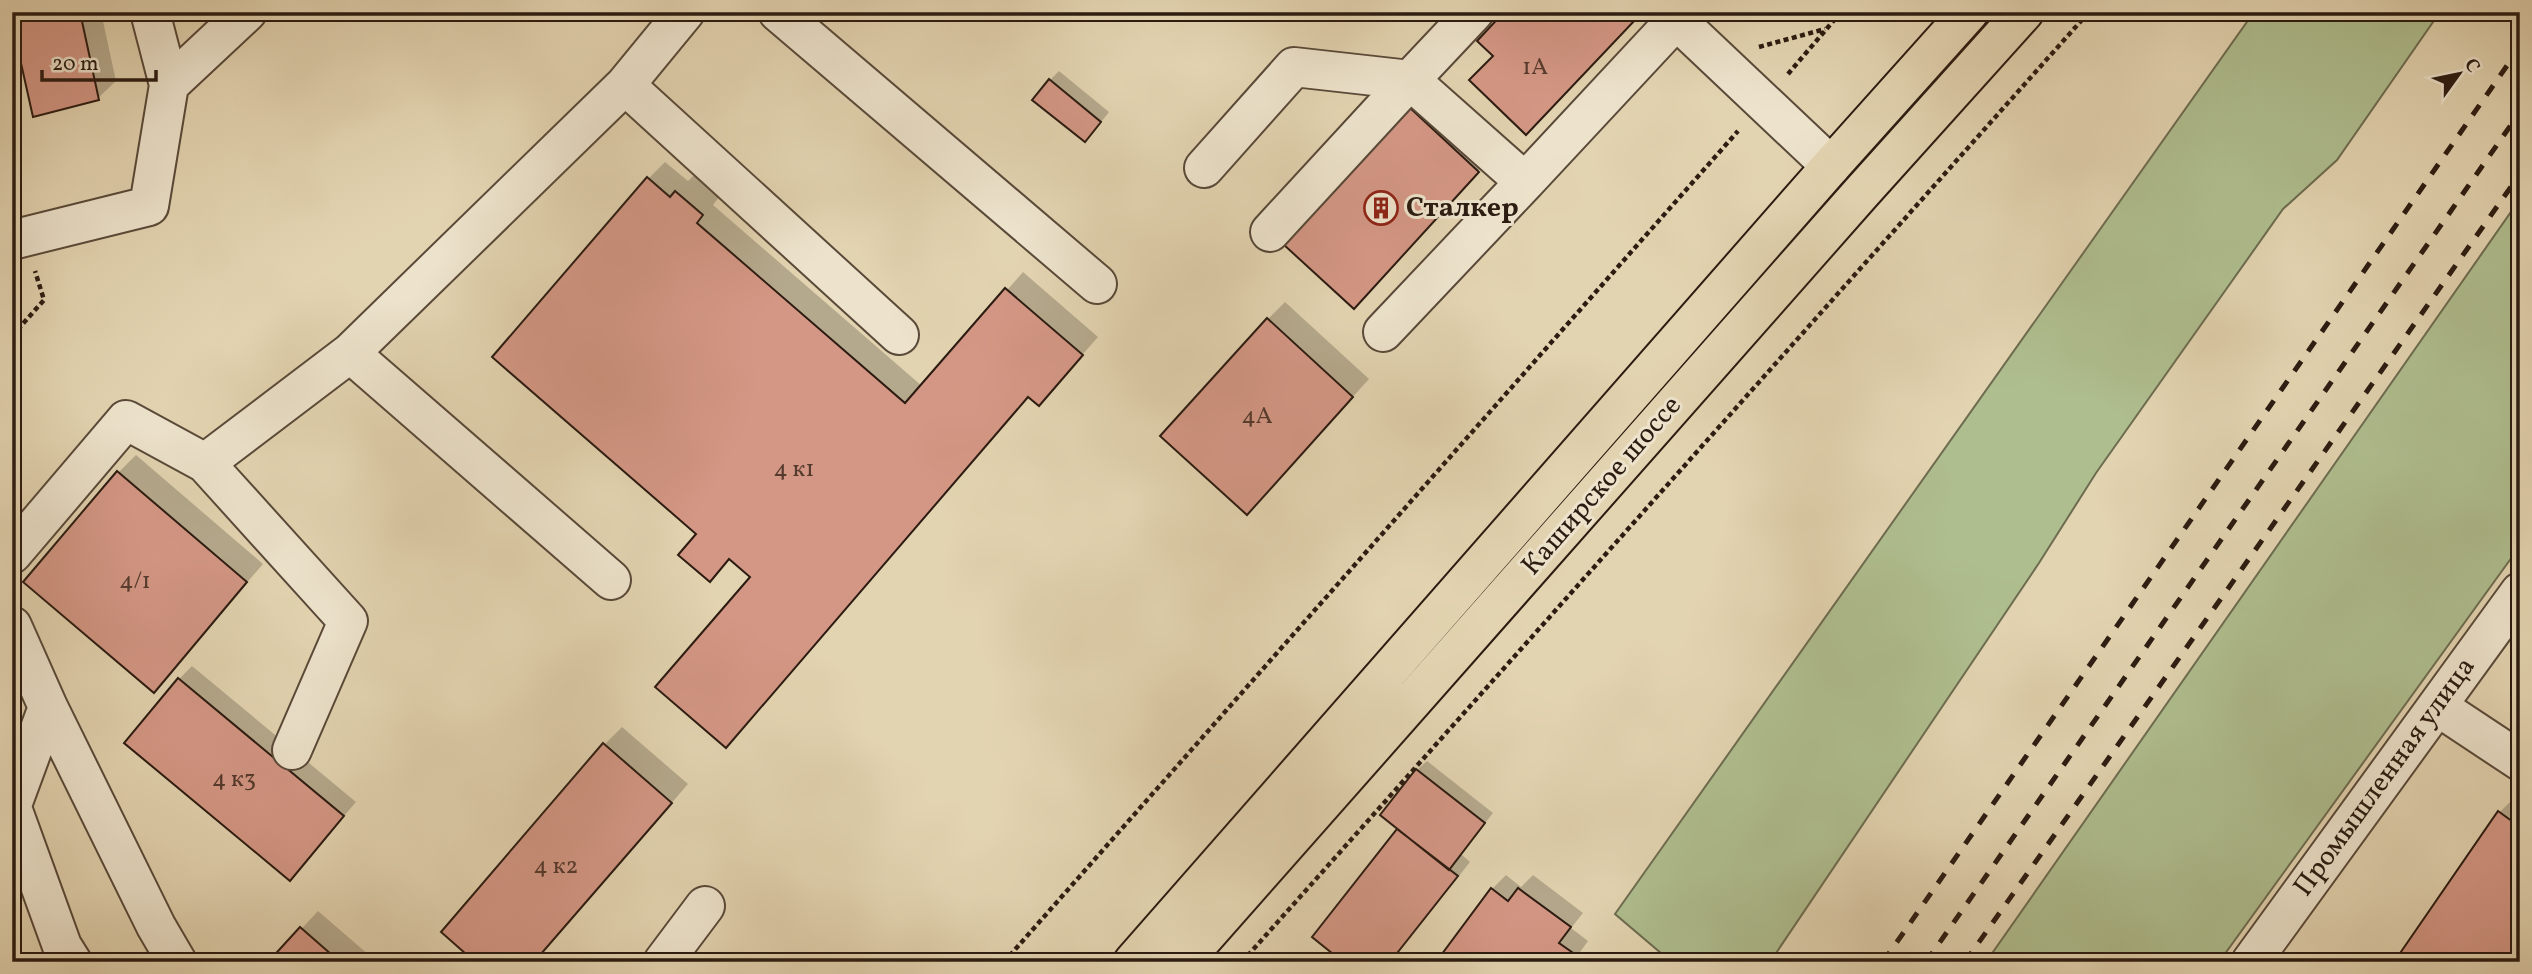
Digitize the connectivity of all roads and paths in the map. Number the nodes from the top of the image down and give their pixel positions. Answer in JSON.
{"nodes":[{"id":1,"x":150,"y":12,"type":"edge"},
{"id":2,"x":247,"y":12,"type":"edge"},
{"id":3,"x":685,"y":12,"type":"edge"},
{"id":4,"x":778,"y":12,"type":"edge"},
{"id":5,"x":1474,"y":12,"type":"edge"},
{"id":6,"x":1841,"y":12,"type":"edge"},
{"id":7,"x":1969,"y":12,"type":"edge"},
{"id":8,"x":2024,"y":12,"type":"edge"},
{"id":9,"x":2089,"y":12,"type":"edge"},
{"id":10,"x":1672,"y":16,"type":"edge"},
{"id":11,"x":1827,"y":29,"type":"junction"},
{"id":12,"x":1748,"y":50,"type":"dead end"},
{"id":13,"x":1410,"y":80,"type":"junction"},
{"id":14,"x":169,"y":85,"type":"junction"},
{"id":15,"x":625,"y":85,"type":"junction"},
{"id":16,"x":1764,"y":102,"type":"junction"},
{"id":17,"x":1831,"y":166,"type":"junction"},
{"id":18,"x":1204,"y":168,"type":"dead end"},
{"id":19,"x":1525,"y":182,"type":"junction"},
{"id":20,"x":1270,"y":232,"type":"dead end"},
{"id":21,"x":18,"y":239,"type":"edge"},
{"id":22,"x":1097,"y":284,"type":"dead end"},
{"id":23,"x":1384,"y":332,"type":"dead end"},
{"id":24,"x":899,"y":335,"type":"dead end"},
{"id":25,"x":12,"y":336,"type":"edge"},
{"id":26,"x":350,"y":353,"type":"junction"},
{"id":27,"x":205,"y":463,"type":"junction"},
{"id":28,"x":12,"y":554,"type":"edge"},
{"id":29,"x":611,"y":580,"type":"dead end"},
{"id":30,"x":2520,"y":592,"type":"edge"},
{"id":31,"x":12,"y":626,"type":"edge"},
{"id":32,"x":2437,"y":706,"type":"junction"},
{"id":33,"x":48,"y":707,"type":"junction"},
{"id":34,"x":292,"y":750,"type":"dead end"},
{"id":35,"x":2520,"y":761,"type":"edge"},
{"id":36,"x":12,"y":806,"type":"edge"},
{"id":37,"x":705,"y":906,"type":"dead end"},
{"id":38,"x":72,"y":962,"type":"edge"},
{"id":39,"x":177,"y":962,"type":"edge"},
{"id":40,"x":663,"y":962,"type":"edge"},
{"id":41,"x":1004,"y":962,"type":"edge"},
{"id":42,"x":1133,"y":962,"type":"edge"},
{"id":43,"x":1182,"y":962,"type":"edge"},
{"id":44,"x":1242,"y":962,"type":"edge"},
{"id":45,"x":2250,"y":962,"type":"edge"}],
"edges":[{"from":1,"to":14,"type":"street"},
{"from":2,"to":14,"type":"street"},
{"from":3,"to":15,"type":"street"},
{"from":4,"to":22,"type":"street"},
{"from":5,"to":13,"type":"street"},
{"from":6,"to":11,"type":"path"},
{"from":7,"to":17,"type":"main road","name":"Каширское шоссе"},
{"from":8,"to":43,"type":"main road","name":"Каширское шоссе"},
{"from":9,"to":44,"type":"path"},
{"from":10,"to":16,"type":"street"},
{"from":10,"to":19,"type":"street"},
{"from":11,"to":12,"type":"path"},
{"from":11,"to":16,"type":"path"},
{"from":13,"to":18,"type":"street"},
{"from":13,"to":19,"type":"street"},
{"from":13,"to":20,"type":"street"},
{"from":14,"to":21,"type":"street"},
{"from":15,"to":24,"type":"street"},
{"from":15,"to":26,"type":"street"},
{"from":16,"to":17,"type":"street"},
{"from":16,"to":41,"type":"path"},
{"from":17,"to":42,"type":"main road","name":"Каширское шоссе"},
{"from":19,"to":23,"type":"street"},
{"from":21,"to":25,"type":"path"},
{"from":26,"to":27,"type":"street"},
{"from":26,"to":29,"type":"street"},
{"from":27,"to":28,"type":"street"},
{"from":27,"to":34,"type":"street"},
{"from":30,"to":32,"type":"street","name":"Промышленная улица"},
{"from":31,"to":33,"type":"street"},
{"from":32,"to":35,"type":"street"},
{"from":32,"to":45,"type":"street","name":"Промышленная улица"},
{"from":33,"to":36,"type":"street"},
{"from":33,"to":39,"type":"street"},
{"from":36,"to":38,"type":"street"},
{"from":37,"to":40,"type":"street"}]}
